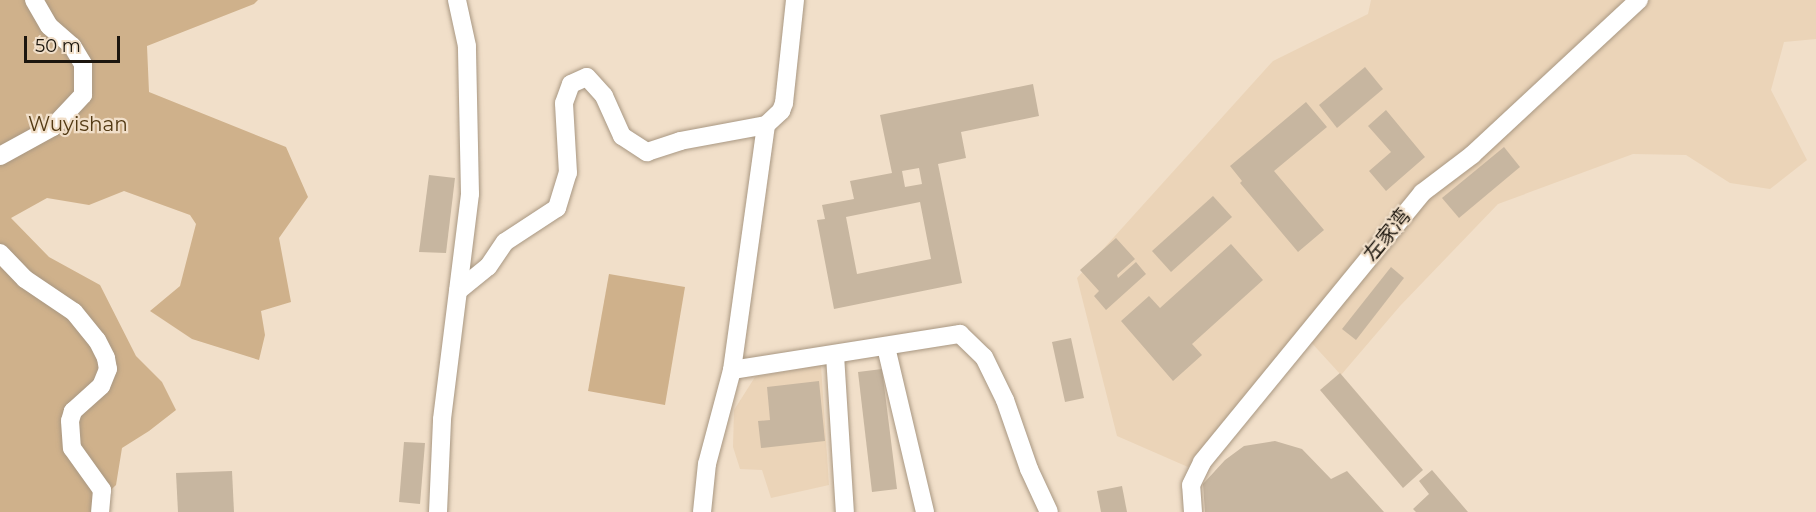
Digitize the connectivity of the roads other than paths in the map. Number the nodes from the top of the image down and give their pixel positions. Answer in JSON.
{"nodes":[{"id":1,"x":34,"y":0,"type":"edge"},
{"id":2,"x":457,"y":0,"type":"edge"},
{"id":3,"x":795,"y":0,"type":"edge"},
{"id":4,"x":1639,"y":0,"type":"edge"},
{"id":5,"x":766,"y":125,"type":"junction"},
{"id":6,"x":0,"y":156,"type":"edge"},
{"id":7,"x":0,"y":253,"type":"edge"},
{"id":8,"x":458,"y":291,"type":"junction"},
{"id":9,"x":886,"y":347,"type":"junction"},
{"id":10,"x":836,"y":355,"type":"junction"},
{"id":11,"x":732,"y":370,"type":"junction"},
{"id":12,"x":100,"y":512,"type":"edge"},
{"id":13,"x":438,"y":512,"type":"edge"},
{"id":14,"x":702,"y":512,"type":"edge"},
{"id":15,"x":845,"y":512,"type":"edge"},
{"id":16,"x":925,"y":512,"type":"edge"},
{"id":17,"x":1049,"y":512,"type":"edge"},
{"id":18,"x":1193,"y":512,"type":"edge"}],
"edges":[{"from":1,"to":6,"type":"street"},
{"from":2,"to":8,"type":"street"},
{"from":3,"to":5,"type":"street"},
{"from":4,"to":18,"type":"street","name":"左家湾"},
{"from":5,"to":8,"type":"street"},
{"from":5,"to":11,"type":"street"},
{"from":7,"to":12,"type":"street"},
{"from":8,"to":13,"type":"street"},
{"from":9,"to":10,"type":"street"},
{"from":9,"to":16,"type":"street"},
{"from":9,"to":17,"type":"street"},
{"from":10,"to":11,"type":"street"},
{"from":10,"to":15,"type":"street"},
{"from":11,"to":14,"type":"street"}]}
